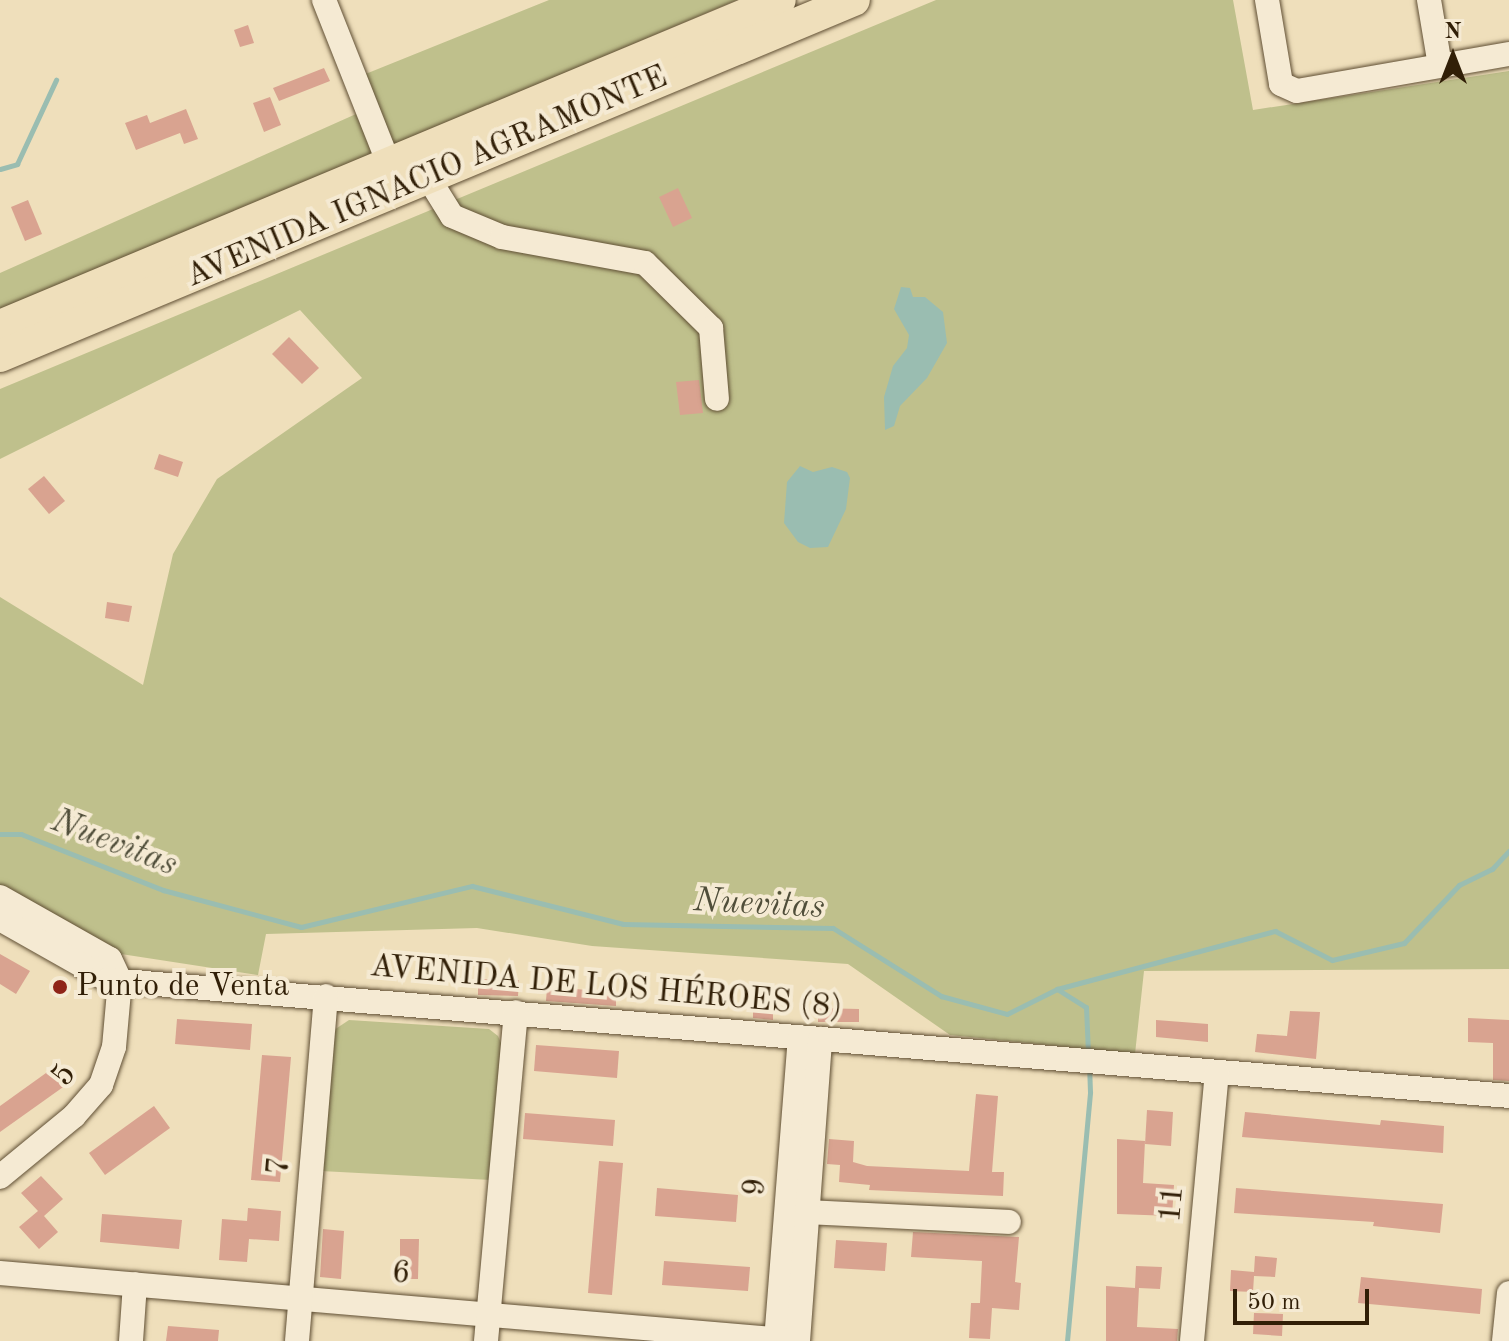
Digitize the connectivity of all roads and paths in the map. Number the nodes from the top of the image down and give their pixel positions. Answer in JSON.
{"nodes":[{"id":1,"x":324,"y":0,"type":"edge"},
{"id":2,"x":780,"y":0,"type":"edge"},
{"id":3,"x":854,"y":0,"type":"edge"},
{"id":4,"x":1267,"y":0,"type":"edge"},
{"id":5,"x":1429,"y":0,"type":"edge"},
{"id":6,"x":1509,"y":54,"type":"edge"},
{"id":7,"x":1440,"y":66,"type":"junction"},
{"id":8,"x":410,"y":164,"type":"junction"},
{"id":9,"x":0,"y":326,"type":"edge"},
{"id":10,"x":0,"y":356,"type":"edge"},
{"id":11,"x":717,"y":399,"type":"dead end"},
{"id":12,"x":0,"y":897,"type":"edge"},
{"id":13,"x":0,"y":919,"type":"edge"},
{"id":14,"x":120,"y":980,"type":"junction"},
{"id":15,"x":326,"y":996,"type":"junction"},
{"id":16,"x":516,"y":1012,"type":"junction"},
{"id":17,"x":810,"y":1038,"type":"junction"},
{"id":18,"x":1217,"y":1073,"type":"junction"},
{"id":19,"x":1509,"y":1096,"type":"edge"},
{"id":20,"x":0,"y":1177,"type":"edge"},
{"id":21,"x":808,"y":1212,"type":"junction"},
{"id":22,"x":1009,"y":1222,"type":"dead end"},
{"id":23,"x":0,"y":1273,"type":"edge"},
{"id":24,"x":135,"y":1284,"type":"junction"},
{"id":25,"x":1509,"y":1293,"type":"edge"},
{"id":26,"x":301,"y":1297,"type":"junction"},
{"id":27,"x":488,"y":1314,"type":"junction"},
{"id":28,"x":131,"y":1341,"type":"edge"},
{"id":29,"x":297,"y":1341,"type":"edge"},
{"id":30,"x":486,"y":1341,"type":"edge"},
{"id":31,"x":786,"y":1341,"type":"edge"},
{"id":32,"x":1192,"y":1341,"type":"edge"},
{"id":33,"x":1504,"y":1341,"type":"edge"}],
"edges":[{"from":1,"to":8,"type":"street"},
{"from":2,"to":8,"type":"main road","name":"AVENIDA IGNACIO AGRAMONTE"},
{"from":3,"to":8,"type":"main road","name":"AVENIDA IGNACIO AGRAMONTE"},
{"from":4,"to":7,"type":"street"},
{"from":5,"to":7,"type":"street"},
{"from":6,"to":7,"type":"street"},
{"from":8,"to":9,"type":"main road","name":"AVENIDA IGNACIO AGRAMONTE"},
{"from":8,"to":10,"type":"main road","name":"AVENIDA IGNACIO AGRAMONTE"},
{"from":8,"to":11,"type":"street"},
{"from":12,"to":14,"type":"street"},
{"from":13,"to":14,"type":"street","name":"AVENIDA DE LOS HÉROES (8)"},
{"from":14,"to":15,"type":"street","name":"AVENIDA DE LOS HÉROES (8)"},
{"from":14,"to":20,"type":"street","name":"5"},
{"from":15,"to":16,"type":"street","name":"AVENIDA DE LOS HÉROES (8)"},
{"from":15,"to":26,"type":"street","name":"7"},
{"from":16,"to":17,"type":"street","name":"AVENIDA DE LOS HÉROES (8)"},
{"from":16,"to":27,"type":"street"},
{"from":17,"to":18,"type":"street","name":"AVENIDA DE LOS HÉROES (8)"},
{"from":17,"to":21,"type":"street","name":"9"},
{"from":17,"to":31,"type":"street","name":"9"},
{"from":18,"to":19,"type":"street","name":"AVENIDA DE LOS HÉROES (8)"},
{"from":18,"to":32,"type":"street","name":"11"},
{"from":21,"to":22,"type":"street"},
{"from":21,"to":31,"type":"street","name":"9"},
{"from":23,"to":24,"type":"street","name":"6"},
{"from":24,"to":26,"type":"street","name":"6"},
{"from":24,"to":28,"type":"street"},
{"from":25,"to":33,"type":"street"},
{"from":26,"to":27,"type":"street","name":"6"},
{"from":26,"to":29,"type":"street","name":"7"},
{"from":27,"to":30,"type":"street"},
{"from":27,"to":31,"type":"street","name":"6"}]}
